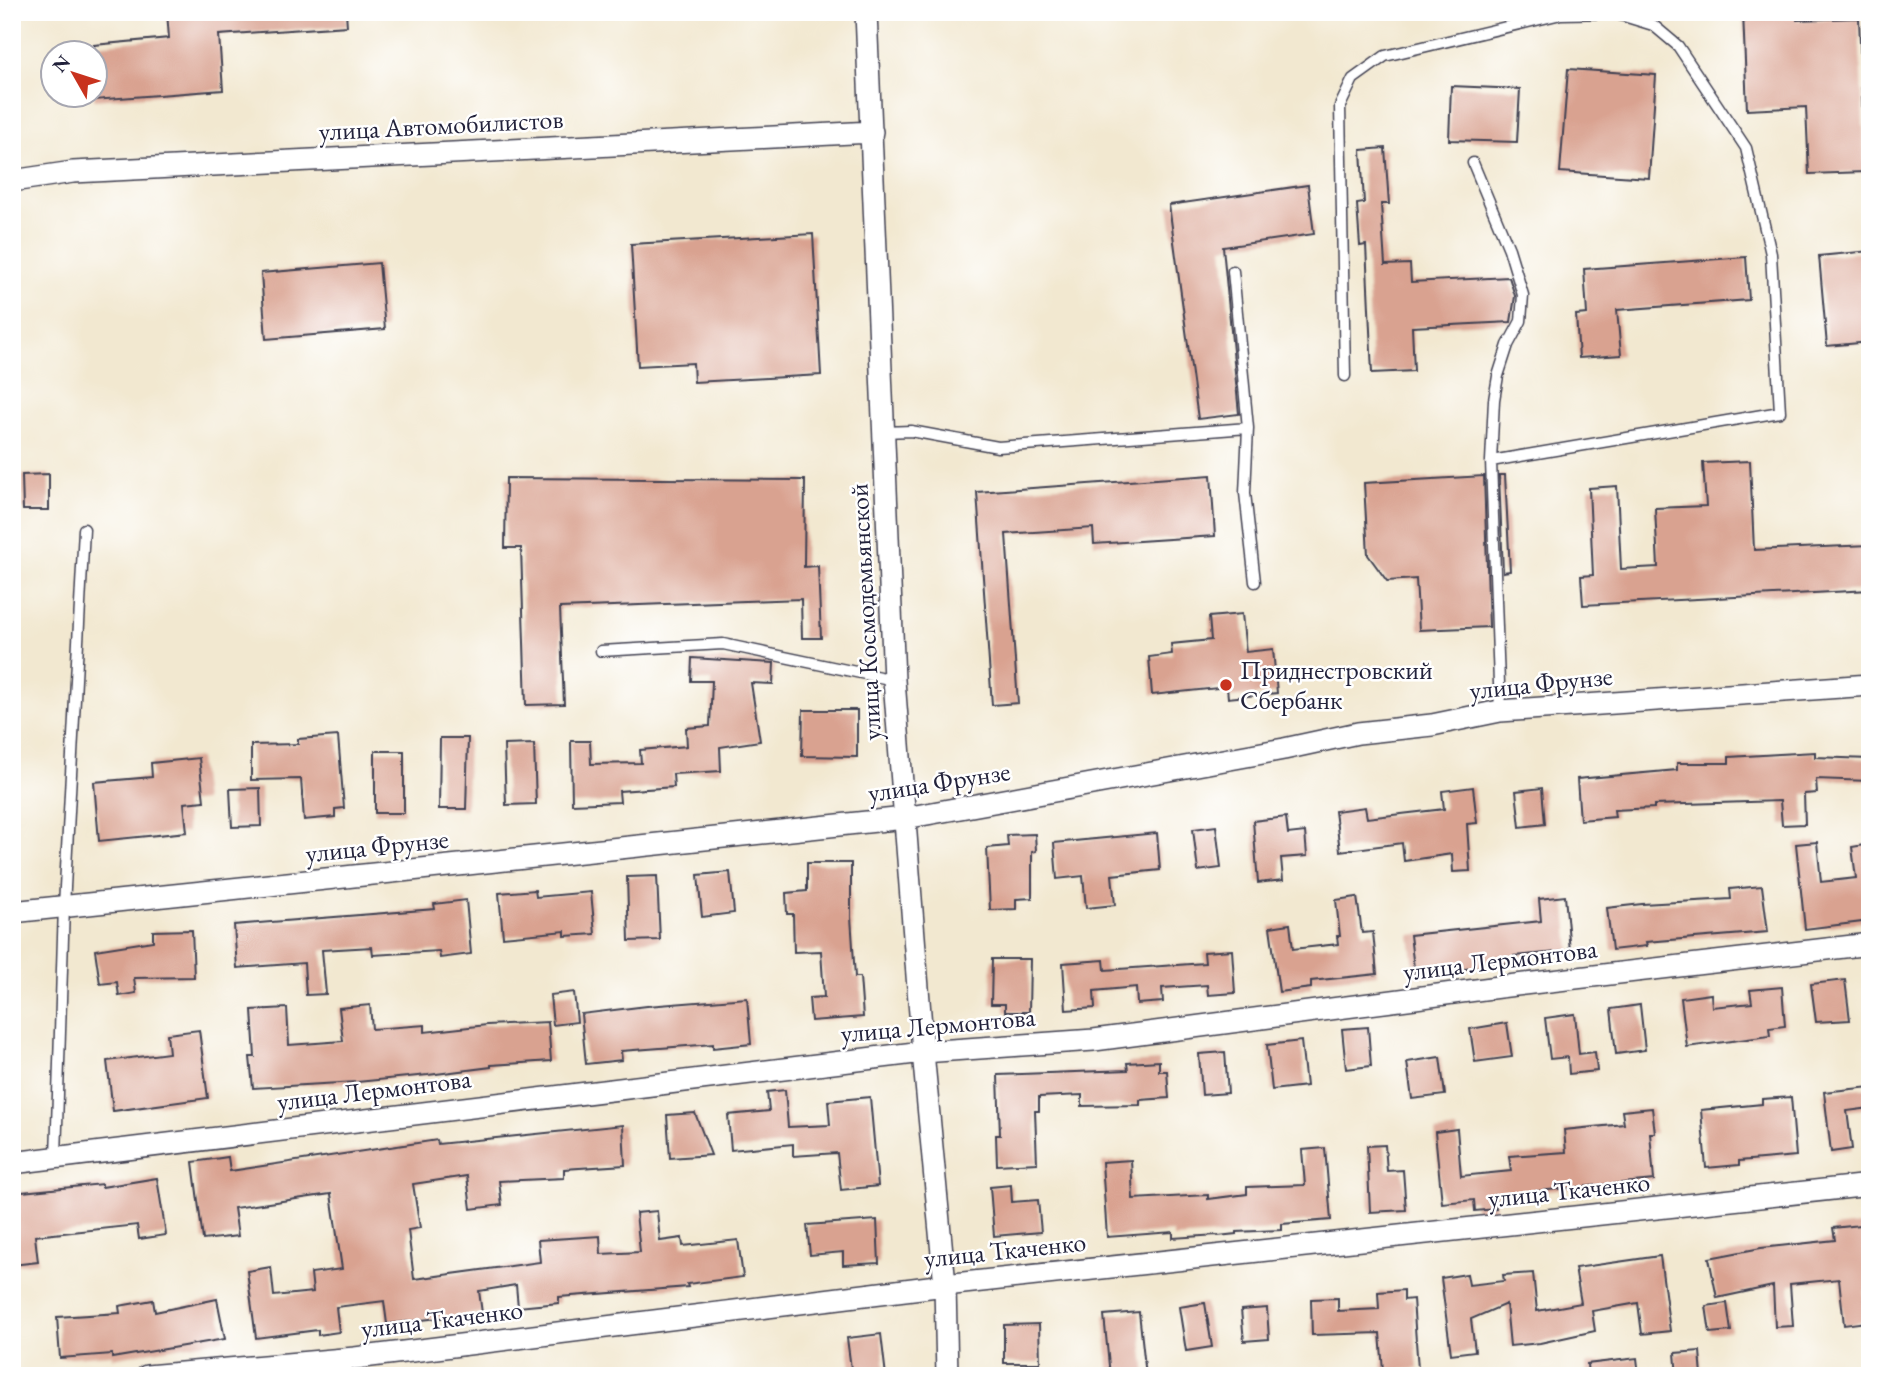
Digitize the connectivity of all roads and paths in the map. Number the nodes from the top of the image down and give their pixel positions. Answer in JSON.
{"nodes":[{"id":1,"x":866,"y":12,"type":"edge"},
{"id":2,"x":872,"y":132,"type":"junction"},
{"id":3,"x":1473,"y":163,"type":"dead end"},
{"id":4,"x":12,"y":181,"type":"edge"},
{"id":5,"x":1233,"y":271,"type":"dead end"},
{"id":6,"x":1345,"y":376,"type":"dead end"},
{"id":7,"x":1248,"y":428,"type":"junction"},
{"id":8,"x":884,"y":432,"type":"junction"},
{"id":9,"x":1491,"y":461,"type":"junction"},
{"id":10,"x":85,"y":529,"type":"dead end"},
{"id":11,"x":1255,"y":582,"type":"dead end"},
{"id":12,"x":601,"y":651,"type":"dead end"},
{"id":13,"x":894,"y":680,"type":"junction"},
{"id":14,"x":1870,"y":685,"type":"edge"},
{"id":15,"x":1500,"y":711,"type":"junction"},
{"id":16,"x":905,"y":818,"type":"junction"},
{"id":17,"x":64,"y":906,"type":"junction"},
{"id":18,"x":12,"y":912,"type":"edge"},
{"id":19,"x":1870,"y":944,"type":"edge"},
{"id":20,"x":923,"y":1052,"type":"junction"},
{"id":21,"x":56,"y":1157,"type":"junction"},
{"id":22,"x":12,"y":1163,"type":"edge"},
{"id":23,"x":1870,"y":1185,"type":"edge"},
{"id":24,"x":945,"y":1285,"type":"junction"},
{"id":25,"x":356,"y":1367,"type":"edge"},
{"id":26,"x":147,"y":1376,"type":"edge"},
{"id":27,"x":947,"y":1376,"type":"edge"}],
"edges":[{"from":1,"to":2,"type":"street","name":"улица Космодемьянской"},
{"from":2,"to":4,"type":"street","name":"улица Автомобилистов"},
{"from":2,"to":8,"type":"street","name":"улица Космодемьянской"},
{"from":3,"to":9,"type":"lane"},
{"from":5,"to":7,"type":"lane"},
{"from":6,"to":9,"type":"lane"},
{"from":7,"to":8,"type":"lane"},
{"from":7,"to":11,"type":"lane"},
{"from":8,"to":13,"type":"street","name":"улица Космодемьянской"},
{"from":9,"to":15,"type":"lane"},
{"from":10,"to":17,"type":"lane"},
{"from":12,"to":13,"type":"lane"},
{"from":13,"to":16,"type":"street","name":"улица Космодемьянской"},
{"from":14,"to":15,"type":"street","name":"улица Фрунзе"},
{"from":15,"to":16,"type":"street","name":"улица Фрунзе"},
{"from":16,"to":17,"type":"street","name":"улица Фрунзе"},
{"from":16,"to":20,"type":"street","name":"улица Космодемьянской"},
{"from":17,"to":18,"type":"street","name":"улица Фрунзе"},
{"from":17,"to":21,"type":"lane"},
{"from":19,"to":20,"type":"street","name":"улица Лермонтова"},
{"from":20,"to":21,"type":"street","name":"улица Лермонтова"},
{"from":20,"to":24,"type":"street","name":"улица Космодемьянской"},
{"from":21,"to":22,"type":"street","name":"улица Лермонтова"},
{"from":23,"to":24,"type":"street","name":"улица Ткаченко"},
{"from":24,"to":25,"type":"street","name":"улица Ткаченко"},
{"from":24,"to":27,"type":"street","name":"улица Космодемьянской"},
{"from":25,"to":26,"type":"street","name":"улица Ткаченко"}]}
